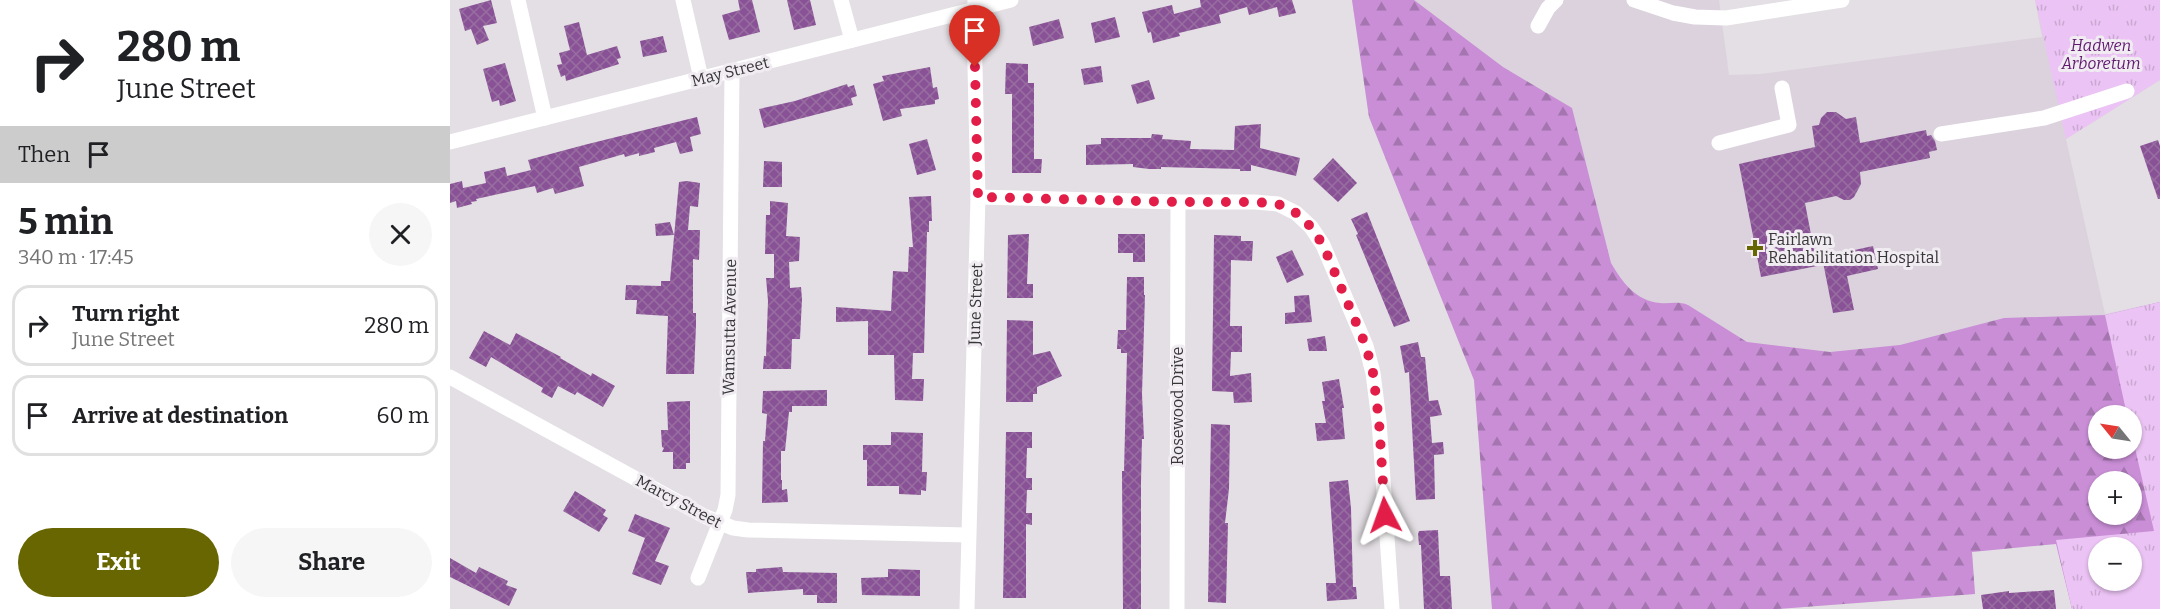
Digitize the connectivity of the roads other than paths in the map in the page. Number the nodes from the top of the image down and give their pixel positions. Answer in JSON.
{"nodes":[{"id":1,"x":518,"y":0,"type":"edge"},
{"id":2,"x":683,"y":0,"type":"edge"},
{"id":3,"x":841,"y":0,"type":"edge"},
{"id":4,"x":1011,"y":0,"type":"edge"},
{"id":5,"x":1556,"y":0,"type":"edge"},
{"id":6,"x":1634,"y":0,"type":"edge"},
{"id":7,"x":1842,"y":0,"type":"edge"},
{"id":8,"x":974,"y":5,"type":"edge"},
{"id":9,"x":1538,"y":26,"type":"dead end"},
{"id":10,"x":852,"y":40,"type":"junction"},
{"id":11,"x":732,"y":71,"type":"junction"},
{"id":12,"x":701,"y":78,"type":"junction"},
{"id":13,"x":1782,"y":88,"type":"dead end"},
{"id":14,"x":2127,"y":91,"type":"dead end"},
{"id":15,"x":545,"y":118,"type":"junction"},
{"id":16,"x":1941,"y":134,"type":"dead end"},
{"id":17,"x":450,"y":142,"type":"edge"},
{"id":18,"x":1719,"y":143,"type":"dead end"},
{"id":19,"x":978,"y":197,"type":"junction"},
{"id":20,"x":1178,"y":202,"type":"junction"},
{"id":21,"x":450,"y":377,"type":"edge"},
{"id":22,"x":718,"y":523,"type":"junction"},
{"id":23,"x":968,"y":534,"type":"junction"},
{"id":24,"x":698,"y":578,"type":"dead end"},
{"id":25,"x":968,"y":609,"type":"edge"},
{"id":26,"x":1177,"y":609,"type":"edge"},
{"id":27,"x":1392,"y":609,"type":"edge"}],
"edges":[{"from":1,"to":15,"type":"street"},
{"from":2,"to":12,"type":"street"},
{"from":3,"to":10,"type":"street"},
{"from":4,"to":8,"type":"street","name":"May Street"},
{"from":5,"to":9,"type":"street"},
{"from":6,"to":7,"type":"street"},
{"from":8,"to":10,"type":"street","name":"May Street"},
{"from":8,"to":19,"type":"street","name":"June Street"},
{"from":10,"to":11,"type":"street","name":"May Street"},
{"from":11,"to":12,"type":"street","name":"May Street"},
{"from":11,"to":22,"type":"street","name":"Wamsutta Avenue"},
{"from":12,"to":15,"type":"street","name":"May Street"},
{"from":13,"to":18,"type":"street"},
{"from":14,"to":16,"type":"street"},
{"from":15,"to":17,"type":"street","name":"May Street"},
{"from":19,"to":20,"type":"street"},
{"from":19,"to":23,"type":"street","name":"June Street"},
{"from":20,"to":26,"type":"street","name":"Rosewood Drive"},
{"from":20,"to":27,"type":"street"},
{"from":21,"to":22,"type":"street","name":"Marcy Street"},
{"from":22,"to":23,"type":"street","name":"Marcy Street"},
{"from":22,"to":24,"type":"street","name":"Wamsutta Avenue"},
{"from":23,"to":25,"type":"street","name":"June Street"}]}
